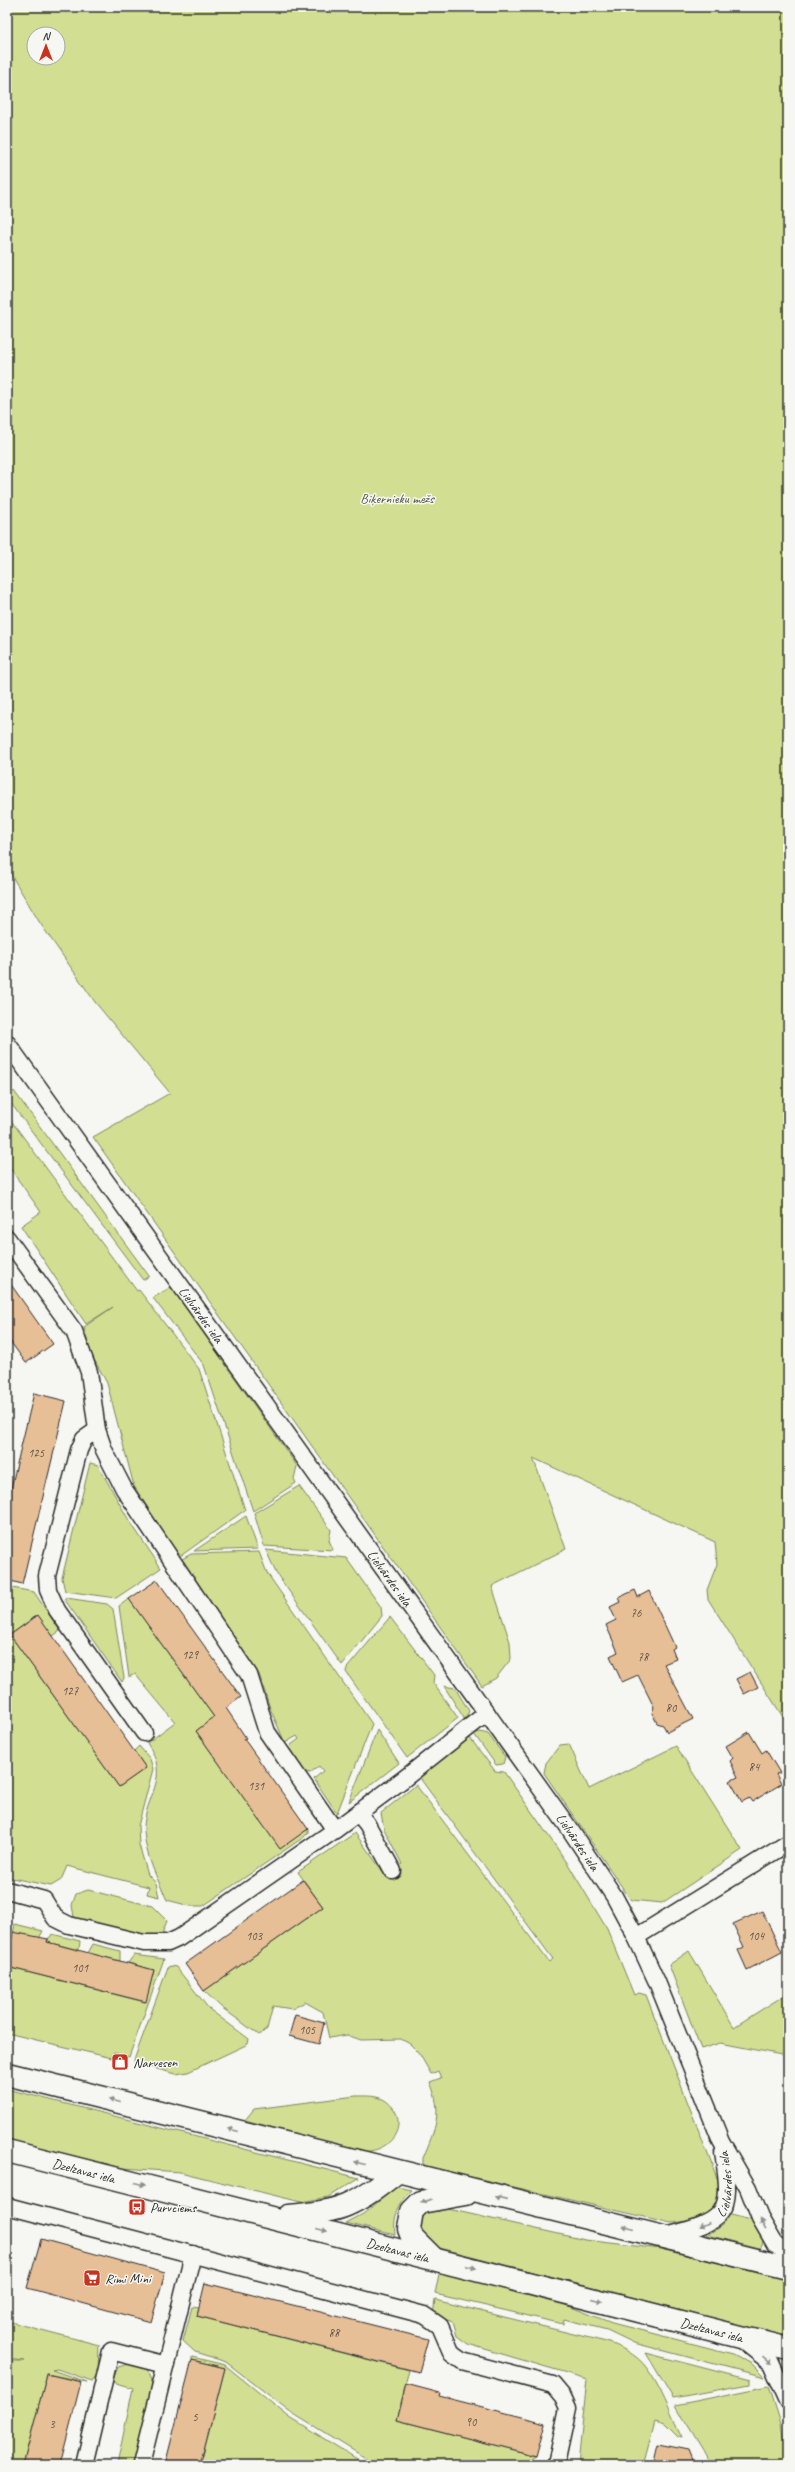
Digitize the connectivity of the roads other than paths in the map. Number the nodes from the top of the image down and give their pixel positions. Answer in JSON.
{"nodes":[{"id":1,"x":9,"y":1049,"type":"edge"},
{"id":2,"x":7,"y":1238,"type":"edge"},
{"id":3,"x":96,"y":1430,"type":"junction"},
{"id":4,"x":487,"y":1713,"type":"junction"},
{"id":5,"x":144,"y":1733,"type":"dead end"},
{"id":6,"x":358,"y":1813,"type":"junction"},
{"id":7,"x":335,"y":1830,"type":"junction"},
{"id":8,"x":788,"y":1843,"type":"edge"},
{"id":9,"x":394,"y":1871,"type":"dead end"},
{"id":10,"x":7,"y":1890,"type":"edge"},
{"id":11,"x":636,"y":1937,"type":"junction"},
{"id":12,"x":7,"y":2074,"type":"edge"},
{"id":13,"x":721,"y":2141,"type":"junction"},
{"id":14,"x":7,"y":2151,"type":"edge"},
{"id":15,"x":397,"y":2172,"type":"junction"},
{"id":16,"x":478,"y":2192,"type":"junction"},
{"id":17,"x":7,"y":2206,"type":"edge"},
{"id":18,"x":271,"y":2217,"type":"junction"},
{"id":19,"x":666,"y":2236,"type":"junction"},
{"id":20,"x":788,"y":2252,"type":"edge"},
{"id":21,"x":193,"y":2254,"type":"junction"},
{"id":22,"x":433,"y":2257,"type":"junction"},
{"id":23,"x":788,"y":2268,"type":"edge"},
{"id":24,"x":736,"y":2335,"type":"junction"},
{"id":25,"x":788,"y":2349,"type":"edge"},
{"id":26,"x":166,"y":2365,"type":"junction"},
{"id":27,"x":788,"y":2401,"type":"edge"},
{"id":28,"x":84,"y":2465,"type":"edge"},
{"id":29,"x":141,"y":2465,"type":"edge"},
{"id":30,"x":554,"y":2465,"type":"edge"}],
"edges":[{"from":1,"to":4,"type":"street","name":"Lielvārdes iela"},
{"from":2,"to":3,"type":"street"},
{"from":3,"to":5,"type":"street"},
{"from":3,"to":7,"type":"street"},
{"from":4,"to":6,"type":"street"},
{"from":4,"to":11,"type":"street","name":"Lielvārdes iela"},
{"from":6,"to":7,"type":"street"},
{"from":6,"to":9,"type":"street"},
{"from":7,"to":10,"type":"street"},
{"from":8,"to":11,"type":"street"},
{"from":11,"to":13,"type":"street","name":"Lielvārdes iela"},
{"from":15,"to":12,"type":"main road","one_way":true},
{"from":13,"to":19,"type":"street","name":"Lielvārdes iela","one_way":true},
{"from":20,"to":13,"type":"street","name":"Lielvārdes iela","one_way":true},
{"from":14,"to":18,"type":"main road","name":"Dzelzavas iela","one_way":true},
{"from":15,"to":16,"type":"main road"},
{"from":15,"to":18,"type":"main road"},
{"from":19,"to":16,"type":"main road","one_way":true},
{"from":16,"to":22,"type":"main road","one_way":true},
{"from":17,"to":21,"type":"street"},
{"from":18,"to":22,"type":"main road","name":"Dzelzavas iela","one_way":true},
{"from":19,"to":23,"type":"main road"},
{"from":21,"to":26,"type":"street"},
{"from":21,"to":30,"type":"street"},
{"from":22,"to":24,"type":"main road","name":"Dzelzavas iela","one_way":true},
{"from":24,"to":25,"type":"main road","name":"Dzelzavas iela"},
{"from":24,"to":27,"type":"street","one_way":true},
{"from":26,"to":28,"type":"street"},
{"from":26,"to":29,"type":"street"}]}
